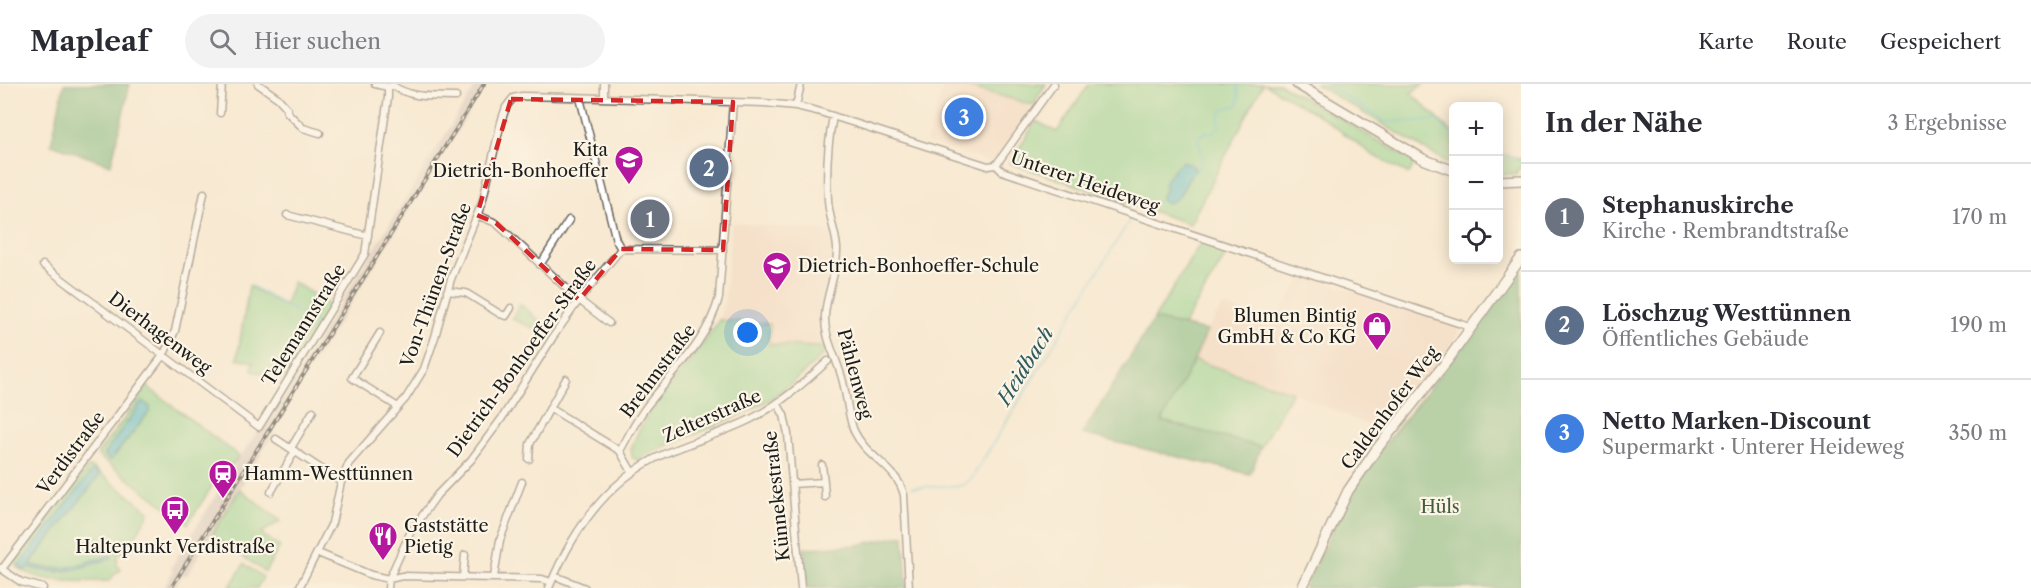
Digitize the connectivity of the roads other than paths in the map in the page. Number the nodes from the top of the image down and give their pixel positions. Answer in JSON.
{"nodes":[{"id":1,"x":222,"y":84,"type":"edge"},
{"id":2,"x":258,"y":84,"type":"edge"},
{"id":3,"x":375,"y":84,"type":"edge"},
{"id":4,"x":604,"y":84,"type":"edge"},
{"id":5,"x":801,"y":84,"type":"edge"},
{"id":6,"x":1054,"y":84,"type":"edge"},
{"id":7,"x":1297,"y":84,"type":"edge"},
{"id":8,"x":391,"y":85,"type":"edge"},
{"id":9,"x":456,"y":97,"type":"dead end"},
{"id":10,"x":580,"y":98,"type":"junction"},
{"id":11,"x":604,"y":98,"type":"junction"},
{"id":12,"x":733,"y":102,"type":"junction"},
{"id":13,"x":508,"y":104,"type":"joint"},
{"id":14,"x":796,"y":106,"type":"junction"},
{"id":15,"x":220,"y":112,"type":"dead end"},
{"id":16,"x":833,"y":116,"type":"junction"},
{"id":17,"x":320,"y":133,"type":"dead end"},
{"id":18,"x":996,"y":165,"type":"junction"},
{"id":19,"x":1449,"y":169,"type":"edge"},
{"id":20,"x":1521,"y":180,"type":"edge"},
{"id":21,"x":1503,"y":181,"type":"edge"},
{"id":22,"x":204,"y":193,"type":"dead end"},
{"id":23,"x":287,"y":215,"type":"dead end"},
{"id":24,"x":477,"y":215,"type":"junction"},
{"id":25,"x":569,"y":220,"type":"dead end"},
{"id":26,"x":368,"y":236,"type":"junction"},
{"id":27,"x":621,"y":249,"type":"junction"},
{"id":28,"x":723,"y":250,"type":"junction"},
{"id":29,"x":1521,"y":258,"type":"edge"},
{"id":30,"x":42,"y":265,"type":"dead end"},
{"id":31,"x":540,"y":265,"type":"junction"},
{"id":32,"x":447,"y":291,"type":"junction"},
{"id":33,"x":579,"y":300,"type":"junction"},
{"id":34,"x":511,"y":308,"type":"dead end"},
{"id":35,"x":609,"y":323,"type":"dead end"},
{"id":36,"x":1470,"y":327,"type":"junction"},
{"id":37,"x":380,"y":333,"type":"dead end"},
{"id":38,"x":164,"y":354,"type":"junction"},
{"id":39,"x":828,"y":361,"type":"dead end"},
{"id":40,"x":566,"y":379,"type":"dead end"},
{"id":41,"x":777,"y":403,"type":"junction"},
{"id":42,"x":398,"y":407,"type":"junction"},
{"id":43,"x":550,"y":408,"type":"junction"},
{"id":44,"x":313,"y":411,"type":"dead end"},
{"id":45,"x":259,"y":427,"type":"joint"},
{"id":46,"x":276,"y":438,"type":"dead end"},
{"id":47,"x":293,"y":450,"type":"junction"},
{"id":48,"x":620,"y":451,"type":"junction"},
{"id":49,"x":529,"y":459,"type":"dead end"},
{"id":50,"x":822,"y":465,"type":"dead end"},
{"id":51,"x":632,"y":472,"type":"junction"},
{"id":52,"x":341,"y":482,"type":"junction"},
{"id":53,"x":522,"y":482,"type":"dead end"},
{"id":54,"x":824,"y":482,"type":"junction"},
{"id":55,"x":792,"y":484,"type":"junction"},
{"id":56,"x":271,"y":492,"type":"dead end"},
{"id":57,"x":825,"y":497,"type":"dead end"},
{"id":58,"x":318,"y":553,"type":"junction"},
{"id":59,"x":465,"y":555,"type":"dead end"},
{"id":60,"x":1,"y":569,"type":"edge"},
{"id":61,"x":463,"y":577,"type":"junction"},
{"id":62,"x":494,"y":577,"type":"junction"},
{"id":63,"x":389,"y":579,"type":"junction"},
{"id":64,"x":552,"y":582,"type":"edge"},
{"id":65,"x":43,"y":588,"type":"edge"},
{"id":66,"x":299,"y":588,"type":"edge"},
{"id":67,"x":388,"y":588,"type":"edge"},
{"id":68,"x":585,"y":588,"type":"edge"},
{"id":69,"x":801,"y":588,"type":"edge"},
{"id":70,"x":909,"y":588,"type":"edge"},
{"id":71,"x":1302,"y":588,"type":"edge"}],
"edges":[{"from":1,"to":15,"type":"street"},
{"from":2,"to":17,"type":"street"},
{"from":3,"to":8,"type":"street"},
{"from":4,"to":11,"type":"street"},
{"from":5,"to":14,"type":"street"},
{"from":6,"to":18,"type":"street"},
{"from":7,"to":19,"type":"main road"},
{"from":8,"to":9,"type":"street"},
{"from":8,"to":26,"type":"street","name":"Telemannstraße"},
{"from":10,"to":11,"type":"street","name":"Unterer Heideweg"},
{"from":10,"to":13,"type":"street","name":"Unterer Heideweg"},
{"from":10,"to":27,"type":"street"},
{"from":11,"to":12,"type":"street","name":"Unterer Heideweg"},
{"from":12,"to":14,"type":"street","name":"Unterer Heideweg"},
{"from":12,"to":28,"type":"street","name":"Brehmstraße"},
{"from":13,"to":24,"type":"street","name":"Von-Thünen-Straße"},
{"from":14,"to":16,"type":"street","name":"Unterer Heideweg"},
{"from":16,"to":18,"type":"street","name":"Unterer Heideweg"},
{"from":16,"to":70,"type":"street","name":"Pählenweg"},
{"from":18,"to":36,"type":"street","name":"Unterer Heideweg"},
{"from":20,"to":21,"type":"main road"},
{"from":22,"to":38,"type":"street","name":"Verdistraße"},
{"from":23,"to":26,"type":"street"},
{"from":24,"to":31,"type":"street"},
{"from":24,"to":32,"type":"street","name":"Von-Thünen-Straße"},
{"from":25,"to":31,"type":"street"},
{"from":26,"to":45,"type":"street","name":"Telemannstraße"},
{"from":27,"to":28,"type":"street"},
{"from":27,"to":33,"type":"street","name":"Dietrich-Bonhoeffer-Straße"},
{"from":28,"to":48,"type":"street","name":"Brehmstraße"},
{"from":29,"to":36,"type":"main road","name":"Caldenhofer Weg"},
{"from":30,"to":38,"type":"street","name":"Dierhagenweg"},
{"from":31,"to":33,"type":"street"},
{"from":32,"to":34,"type":"street"},
{"from":32,"to":42,"type":"street","name":"Von-Thünen-Straße"},
{"from":33,"to":35,"type":"street"},
{"from":33,"to":63,"type":"street","name":"Dietrich-Bonhoeffer-Straße"},
{"from":36,"to":71,"type":"main road","name":"Caldenhofer Weg"},
{"from":37,"to":42,"type":"street"},
{"from":38,"to":45,"type":"street","name":"Dierhagenweg"},
{"from":38,"to":60,"type":"street","name":"Verdistraße"},
{"from":39,"to":41,"type":"street","name":"Zelterstraße"},
{"from":40,"to":43,"type":"street"},
{"from":41,"to":51,"type":"street","name":"Zelterstraße"},
{"from":41,"to":55,"type":"street","name":"Künnekestraße"},
{"from":42,"to":52,"type":"street","name":"Von-Thünen-Straße"},
{"from":43,"to":48,"type":"street"},
{"from":43,"to":49,"type":"street"},
{"from":44,"to":47,"type":"street"},
{"from":46,"to":47,"type":"street"},
{"from":47,"to":52,"type":"street"},
{"from":47,"to":56,"type":"street"},
{"from":48,"to":51,"type":"street"},
{"from":50,"to":54,"type":"street"},
{"from":51,"to":64,"type":"street"},
{"from":52,"to":58,"type":"street","name":"Von-Thünen-Straße"},
{"from":53,"to":62,"type":"street"},
{"from":54,"to":55,"type":"street"},
{"from":54,"to":57,"type":"street"},
{"from":55,"to":69,"type":"street","name":"Künnekestraße"},
{"from":58,"to":63,"type":"street"},
{"from":58,"to":66,"type":"street","name":"Von-Thünen-Straße"},
{"from":59,"to":61,"type":"street"},
{"from":60,"to":65,"type":"street"},
{"from":61,"to":62,"type":"street"},
{"from":61,"to":63,"type":"street"},
{"from":62,"to":64,"type":"street"},
{"from":63,"to":67,"type":"street","name":"Dietrich-Bonhoeffer-Straße"},
{"from":64,"to":68,"type":"street"}]}
